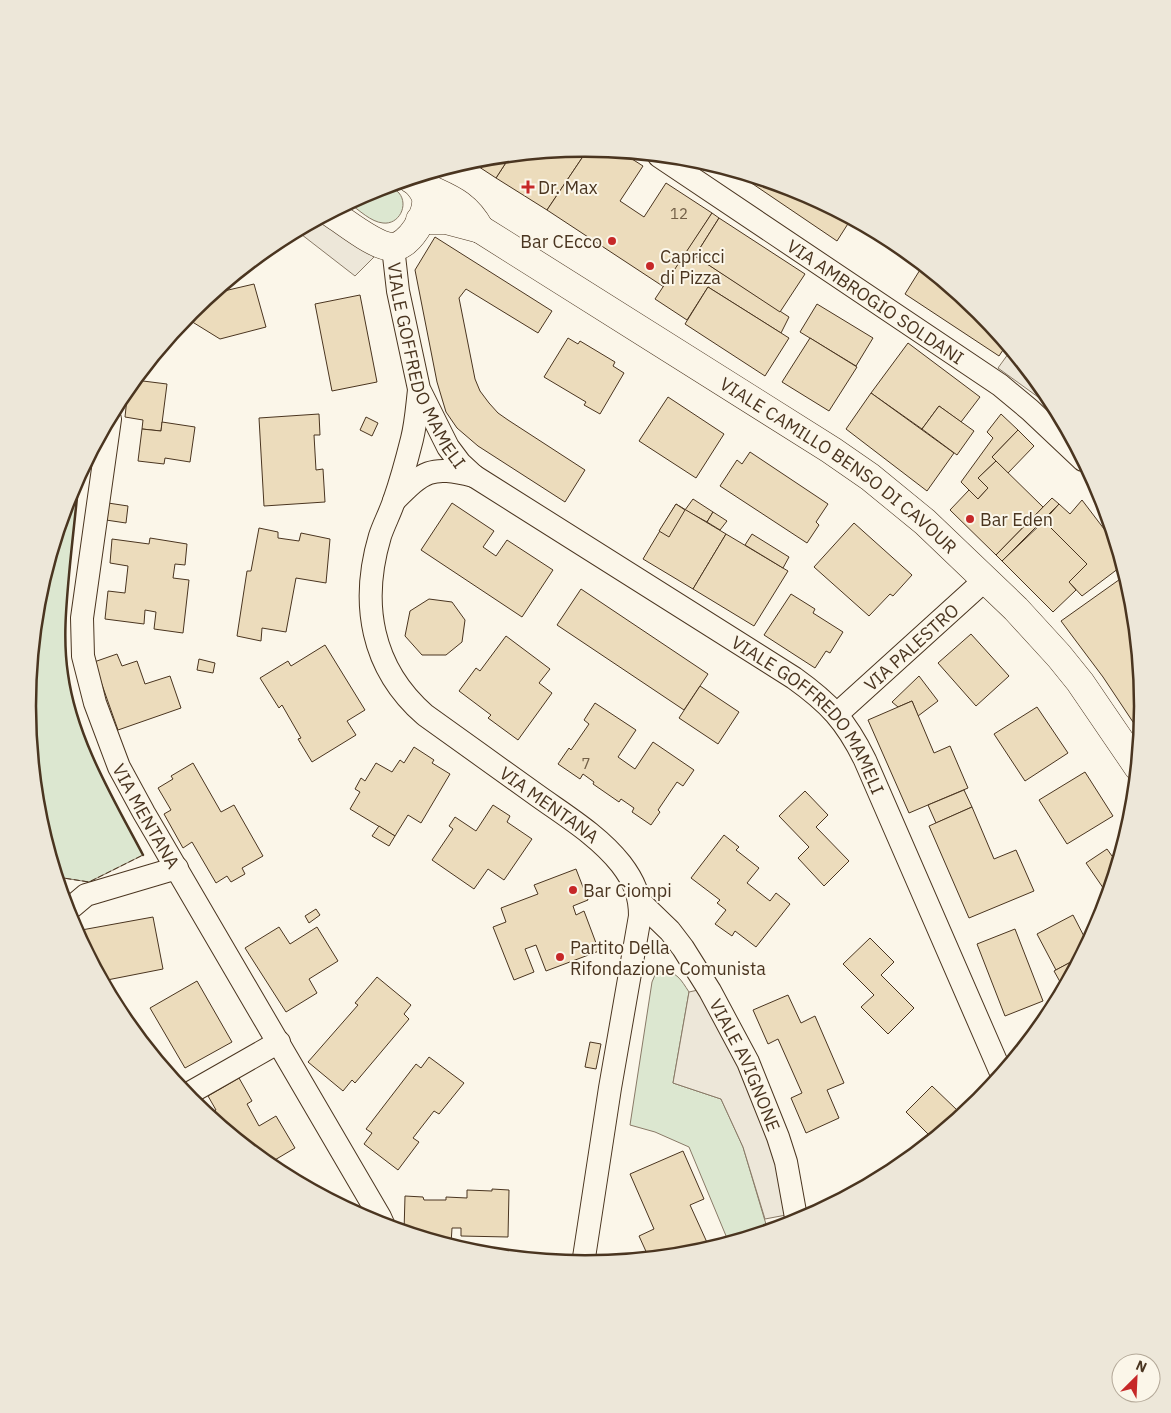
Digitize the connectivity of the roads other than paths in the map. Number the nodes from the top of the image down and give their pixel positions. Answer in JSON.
{"nodes":[{"id":1,"x":671,"y":164,"type":"edge"},
{"id":2,"x":422,"y":182,"type":"edge"},
{"id":3,"x":418,"y":183,"type":"edge"},
{"id":4,"x":337,"y":217,"type":"edge"},
{"id":5,"x":420,"y":220,"type":"junction"},
{"id":6,"x":480,"y":229,"type":"junction"},
{"id":7,"x":393,"y":247,"type":"junction"},
{"id":8,"x":419,"y":389,"type":"junction"},
{"id":9,"x":107,"y":437,"type":"edge"},
{"id":10,"x":1069,"y":447,"type":"edge"},
{"id":11,"x":474,"y":476,"type":"junction"},
{"id":12,"x":394,"y":501,"type":"junction"},
{"id":13,"x":986,"y":579,"type":"junction"},
{"id":14,"x":837,"y":714,"type":"junction"},
{"id":15,"x":1132,"y":758,"type":"edge"},
{"id":16,"x":176,"y":868,"type":"junction"},
{"id":17,"x":640,"y":902,"type":"junction"},
{"id":18,"x":73,"y":905,"type":"edge"},
{"id":19,"x":279,"y":1042,"type":"junction"},
{"id":20,"x":999,"y":1068,"type":"edge"},
{"id":21,"x":193,"y":1091,"type":"edge"},
{"id":22,"x":796,"y":1214,"type":"edge"},
{"id":23,"x":378,"y":1215,"type":"edge"},
{"id":24,"x":584,"y":1256,"type":"edge"}],
"edges":[{"from":1,"to":10,"type":"street","name":"VIA AMBROGIO SOLDANI"},
{"from":2,"to":6,"type":"main road","name":"VIALE CAMILLO BENSO DI CAVOUR"},
{"from":3,"to":5,"type":"main road","name":"VIALE CAMILLO BENSO DI CAVOUR"},
{"from":4,"to":7,"type":"main road"},
{"from":5,"to":6,"type":"main road","name":"VIALE CAMILLO BENSO DI CAVOUR"},
{"from":5,"to":7,"type":"main road","name":"VIALE CAMILLO BENSO DI CAVOUR"},
{"from":6,"to":13,"type":"main road","name":"VIALE CAMILLO BENSO DI CAVOUR"},
{"from":7,"to":8,"type":"street","name":"VIALE GOFFREDO MAMELI"},
{"from":8,"to":11,"type":"street","name":"VIALE GOFFREDO MAMELI"},
{"from":8,"to":12,"type":"street","name":"VIA MENTANA"},
{"from":9,"to":16,"type":"street","name":"VIA MENTANA"},
{"from":11,"to":12,"type":"street","name":"VIALE GOFFREDO MAMELI"},
{"from":11,"to":14,"type":"street","name":"VIALE GOFFREDO MAMELI"},
{"from":12,"to":17,"type":"street","name":"VIA MENTANA"},
{"from":13,"to":14,"type":"street","name":"VIA PALESTRO"},
{"from":13,"to":15,"type":"main road","name":"VIALE CAMILLO BENSO DI CAVOUR"},
{"from":14,"to":20,"type":"street","name":"VIALE GOFFREDO MAMELI"},
{"from":16,"to":18,"type":"street"},
{"from":16,"to":19,"type":"street","name":"VIA MENTANA"},
{"from":17,"to":22,"type":"street","name":"VIALE AVIGNONE"},
{"from":17,"to":24,"type":"street","name":"VIA MENTANA"},
{"from":19,"to":21,"type":"street"},
{"from":19,"to":23,"type":"street","name":"VIA MENTANA"}]}
